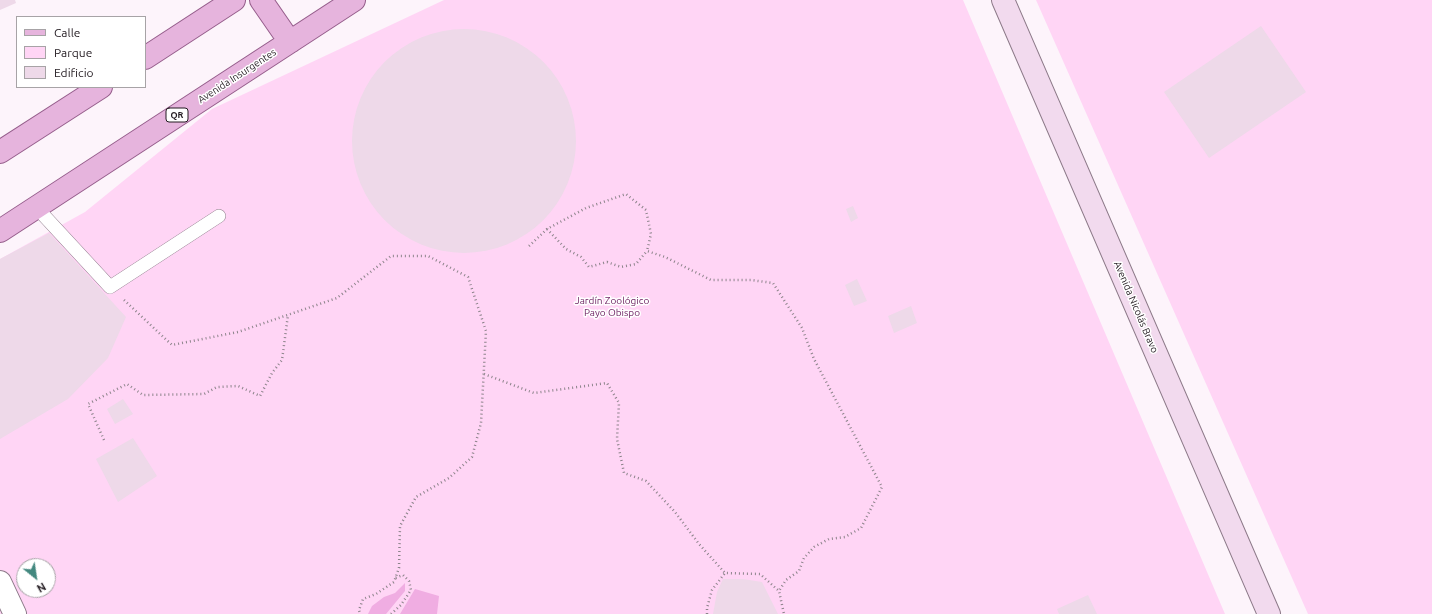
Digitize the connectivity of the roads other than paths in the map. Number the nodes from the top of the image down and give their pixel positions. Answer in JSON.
{"nodes":[{"id":1,"x":234,"y":0,"type":"edge"},
{"id":2,"x":261,"y":0,"type":"edge"},
{"id":3,"x":354,"y":0,"type":"edge"},
{"id":4,"x":1003,"y":0,"type":"edge"},
{"id":5,"x":290,"y":42,"type":"junction"},
{"id":6,"x":146,"y":57,"type":"edge"},
{"id":7,"x":99,"y":88,"type":"edge"},
{"id":8,"x":0,"y":152,"type":"edge"},
{"id":9,"x":36,"y":207,"type":"junction"},
{"id":10,"x":219,"y":216,"type":"dead end"},
{"id":11,"x":0,"y":231,"type":"edge"},
{"id":12,"x":0,"y":582,"type":"edge"},
{"id":13,"x":15,"y":614,"type":"edge"},
{"id":14,"x":1269,"y":614,"type":"edge"}],
"edges":[{"from":1,"to":6,"type":"main road"},
{"from":2,"to":5,"type":"main road"},
{"from":3,"to":5,"type":"main road","name":"Avenida Insurgentes","number":"QR"},
{"from":4,"to":14,"type":"main road","name":"Avenida Nicolás Bravo"},
{"from":5,"to":9,"type":"main road","name":"Avenida Insurgentes","number":"QR"},
{"from":7,"to":8,"type":"main road"},
{"from":9,"to":10,"type":"lane"},
{"from":9,"to":11,"type":"main road","name":"Avenida Insurgentes","number":"QR"},
{"from":12,"to":13,"type":"street"}]}
